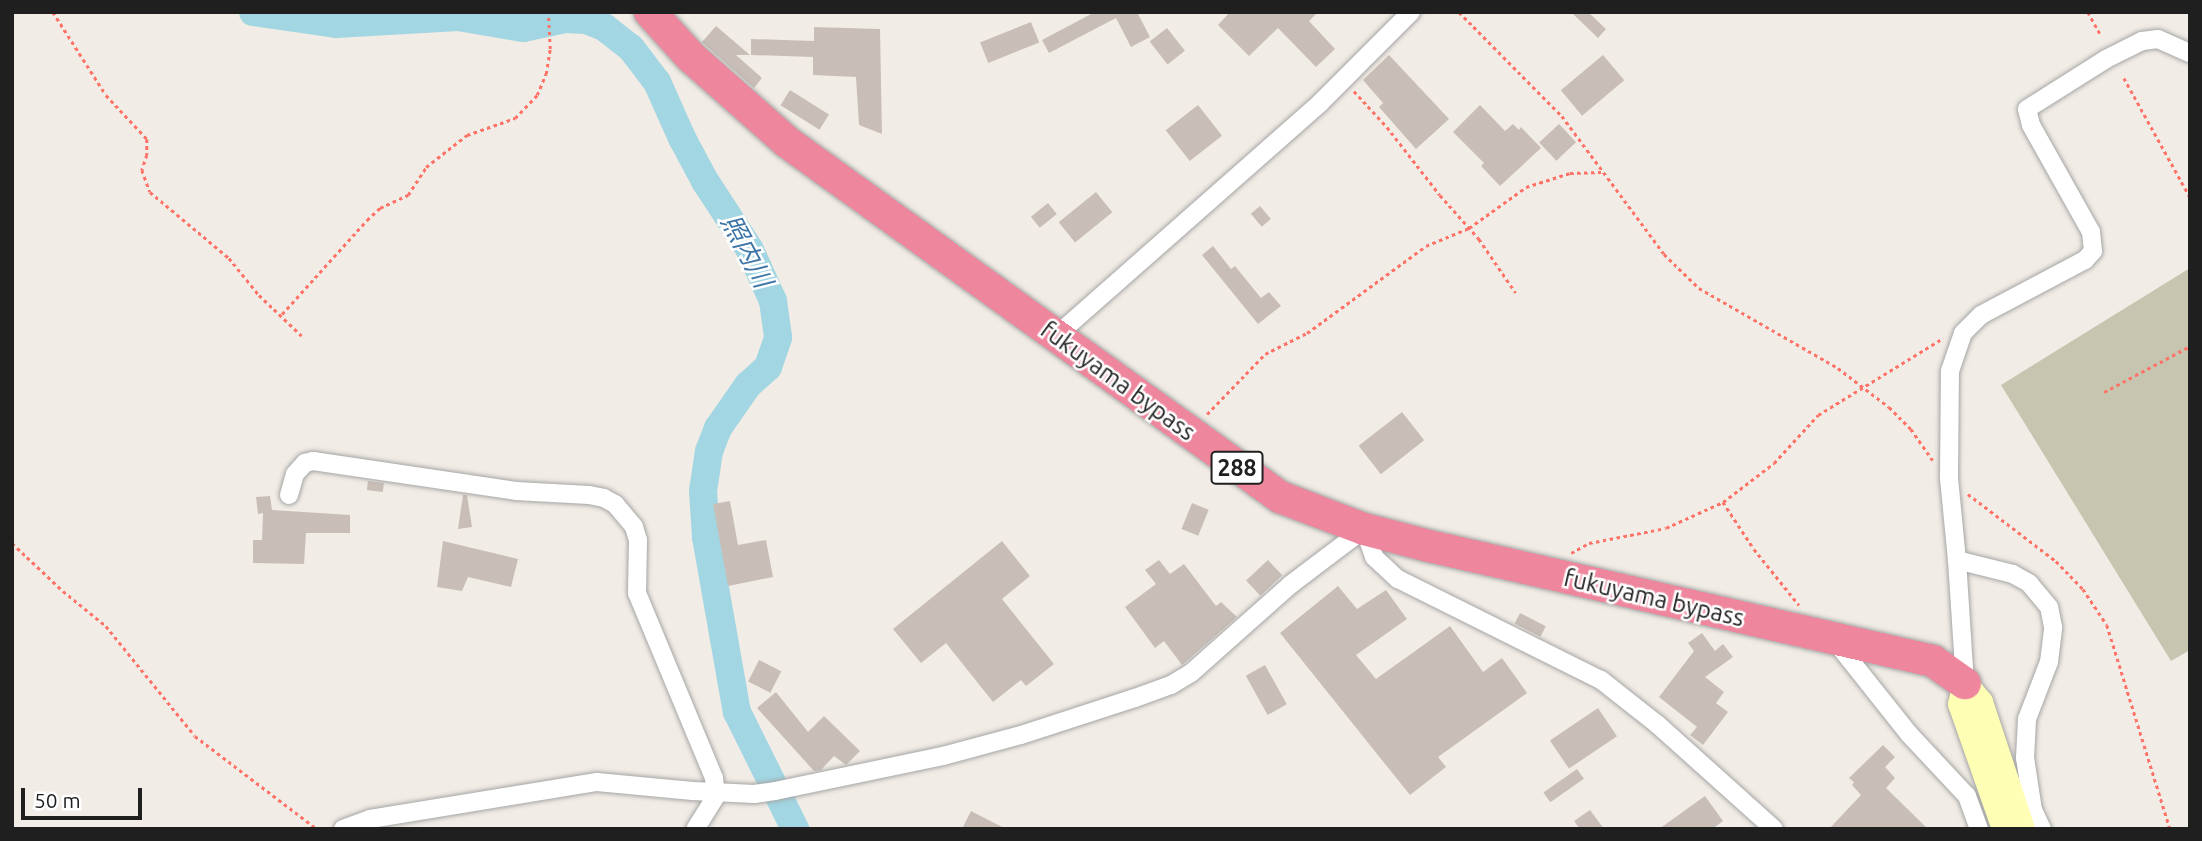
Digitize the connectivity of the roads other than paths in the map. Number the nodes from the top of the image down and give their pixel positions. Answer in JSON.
{"nodes":[{"id":1,"x":650,"y":12,"type":"edge"},
{"id":2,"x":1411,"y":12,"type":"edge"},
{"id":3,"x":2190,"y":52,"type":"edge"},
{"id":4,"x":1057,"y":335,"type":"junction"},
{"id":5,"x":289,"y":495,"type":"dead end"},
{"id":6,"x":1364,"y":529,"type":"junction"},
{"id":7,"x":1957,"y":560,"type":"junction"},
{"id":8,"x":1828,"y":637,"type":"junction"},
{"id":9,"x":1969,"y":696,"type":"junction"},
{"id":10,"x":716,"y":792,"type":"junction"},
{"id":11,"x":343,"y":829,"type":"edge"},
{"id":12,"x":695,"y":829,"type":"edge"},
{"id":13,"x":1774,"y":829,"type":"edge"},
{"id":14,"x":1979,"y":829,"type":"edge"},
{"id":15,"x":2004,"y":829,"type":"edge"},
{"id":16,"x":2022,"y":829,"type":"edge"},
{"id":17,"x":2042,"y":829,"type":"edge"}],
"edges":[{"from":1,"to":4,"type":"highway","name":"fukuyama bypass","number":"288"},
{"from":2,"to":4,"type":"street"},
{"from":3,"to":7,"type":"street"},
{"from":4,"to":6,"type":"highway","name":"fukuyama bypass","number":"288"},
{"from":5,"to":10,"type":"street"},
{"from":6,"to":8,"type":"highway","name":"fukuyama bypass","number":"288"},
{"from":6,"to":10,"type":"street"},
{"from":6,"to":13,"type":"street"},
{"from":7,"to":9,"type":"street"},
{"from":7,"to":17,"type":"street"},
{"from":8,"to":9,"type":"highway","name":"fukuyama bypass","number":"288"},
{"from":8,"to":14,"type":"street"},
{"from":9,"to":15,"type":"main road"},
{"from":9,"to":16,"type":"main road"},
{"from":10,"to":11,"type":"street"},
{"from":10,"to":12,"type":"street"}]}
